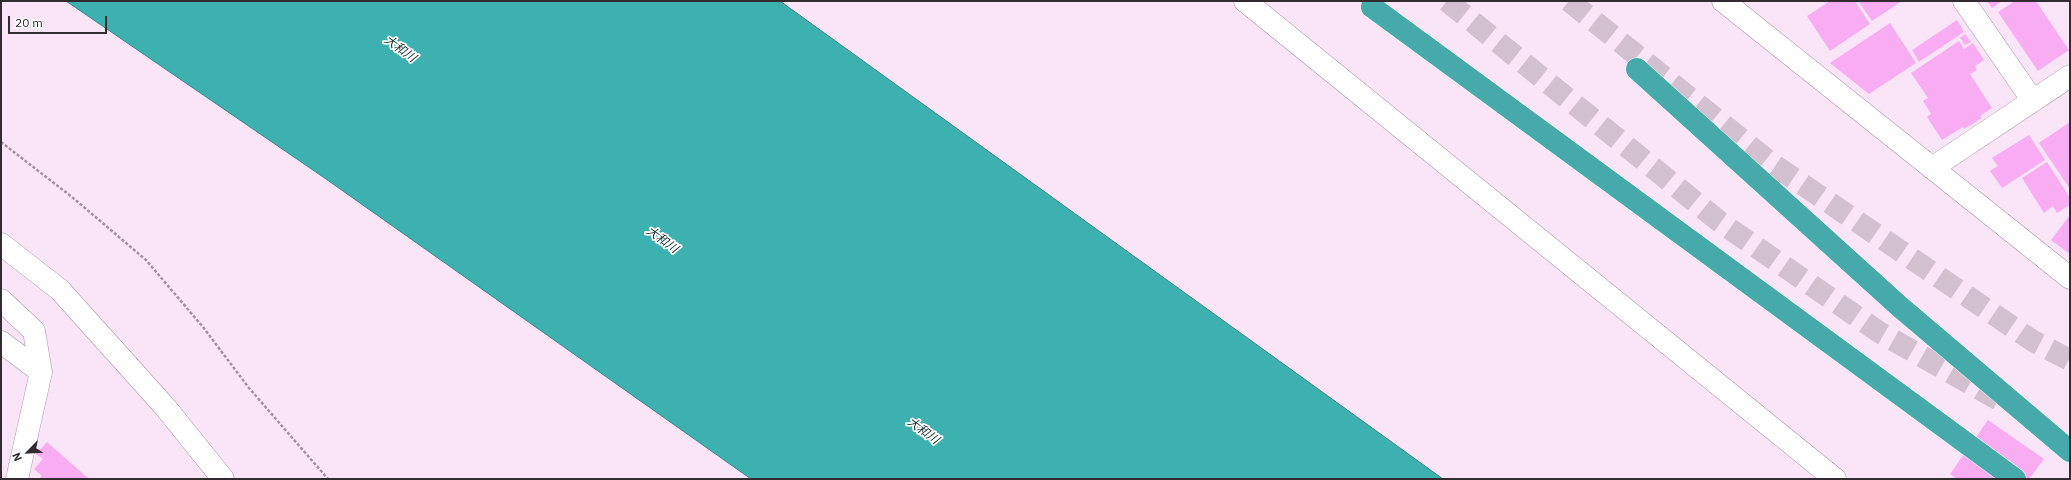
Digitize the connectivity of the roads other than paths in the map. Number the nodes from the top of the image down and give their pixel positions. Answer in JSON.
{"nodes":[{"id":1,"x":1245,"y":1,"type":"edge"},
{"id":2,"x":1723,"y":1,"type":"edge"},
{"id":3,"x":1964,"y":1,"type":"edge"},
{"id":4,"x":1372,"y":7,"type":"dead end"},
{"id":5,"x":1637,"y":69,"type":"dead end"},
{"id":6,"x":2070,"y":76,"type":"edge"},
{"id":7,"x":2033,"y":101,"type":"junction"},
{"id":8,"x":1932,"y":168,"type":"junction"},
{"id":9,"x":1,"y":244,"type":"edge"},
{"id":10,"x":2070,"y":278,"type":"edge"},
{"id":11,"x":1,"y":300,"type":"edge"},
{"id":12,"x":1,"y":342,"type":"edge"},
{"id":13,"x":41,"y":372,"type":"junction"},
{"id":14,"x":2070,"y":451,"type":"edge"},
{"id":15,"x":17,"y":479,"type":"edge"},
{"id":16,"x":223,"y":479,"type":"edge"},
{"id":17,"x":1835,"y":479,"type":"edge"},
{"id":18,"x":2015,"y":479,"type":"edge"}],
"edges":[{"from":1,"to":17,"type":"street"},
{"from":2,"to":8,"type":"street"},
{"from":3,"to":7,"type":"street"},
{"from":4,"to":18,"type":"highway"},
{"from":5,"to":14,"type":"highway"},
{"from":6,"to":7,"type":"street"},
{"from":7,"to":8,"type":"street"},
{"from":8,"to":10,"type":"street"},
{"from":9,"to":16,"type":"street"},
{"from":11,"to":13,"type":"street"},
{"from":12,"to":13,"type":"street"},
{"from":13,"to":15,"type":"street"}]}
